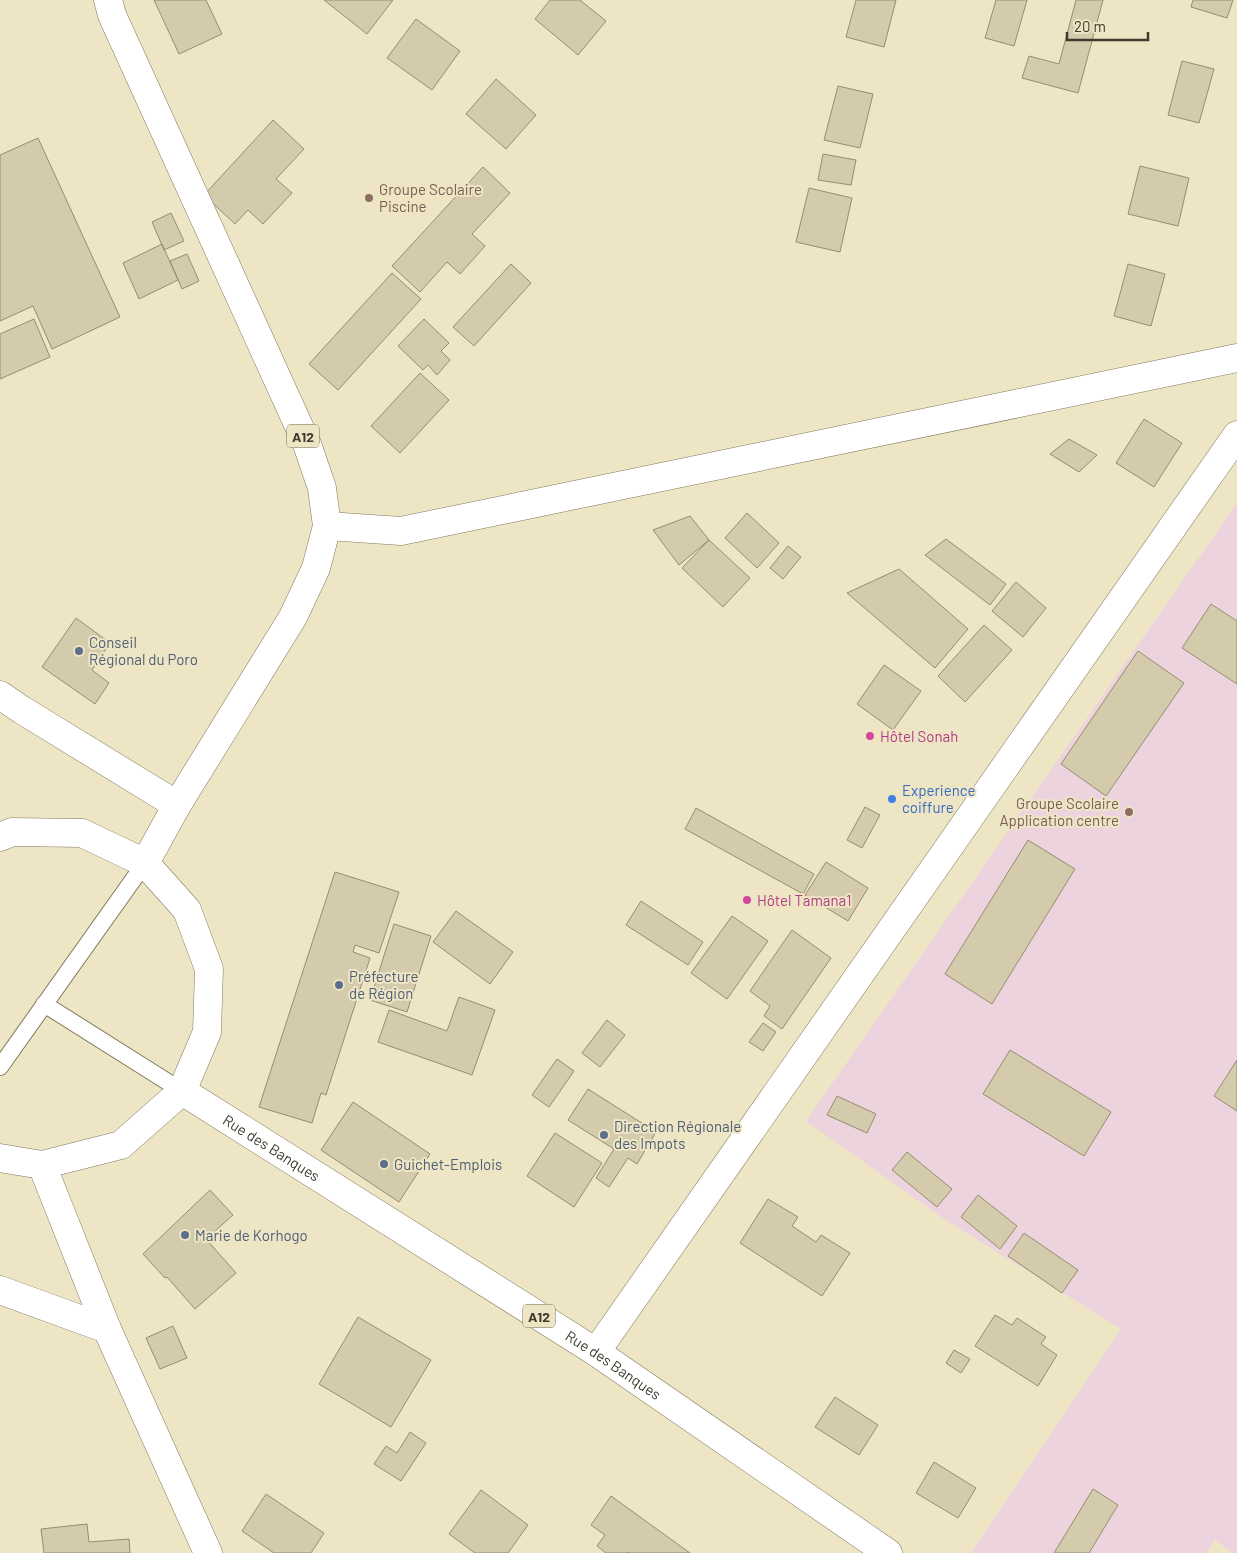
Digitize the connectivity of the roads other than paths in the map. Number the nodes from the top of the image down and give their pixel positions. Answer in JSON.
{"nodes":[{"id":1,"x":108,"y":0,"type":"edge"},
{"id":2,"x":1237,"y":358,"type":"edge"},
{"id":3,"x":1237,"y":435,"type":"edge"},
{"id":4,"x":327,"y":526,"type":"junction"},
{"id":5,"x":0,"y":695,"type":"edge"},
{"id":6,"x":177,"y":805,"type":"junction"},
{"id":7,"x":0,"y":837,"type":"edge"},
{"id":8,"x":145,"y":863,"type":"junction"},
{"id":9,"x":44,"y":1004,"type":"junction"},
{"id":10,"x":0,"y":1067,"type":"edge"},
{"id":11,"x":182,"y":1091,"type":"junction"},
{"id":12,"x":0,"y":1158,"type":"edge"},
{"id":13,"x":42,"y":1165,"type":"junction"},
{"id":14,"x":0,"y":1290,"type":"edge"},
{"id":15,"x":107,"y":1329,"type":"junction"},
{"id":16,"x":596,"y":1352,"type":"junction"},
{"id":17,"x":208,"y":1553,"type":"edge"},
{"id":18,"x":888,"y":1553,"type":"edge"}],
"edges":[{"from":1,"to":4,"type":"street","number":"A12"},
{"from":2,"to":4,"type":"street"},
{"from":3,"to":16,"type":"street"},
{"from":4,"to":6,"type":"street","number":"A12"},
{"from":5,"to":6,"type":"street"},
{"from":6,"to":8,"type":"street","number":"A12"},
{"from":7,"to":8,"type":"street"},
{"from":8,"to":9,"type":"lane"},
{"from":8,"to":11,"type":"street"},
{"from":9,"to":10,"type":"lane"},
{"from":9,"to":11,"type":"lane"},
{"from":11,"to":13,"type":"street"},
{"from":11,"to":16,"type":"street","name":"Rue des Banques","number":"A12"},
{"from":12,"to":13,"type":"street"},
{"from":13,"to":15,"type":"street"},
{"from":14,"to":15,"type":"street"},
{"from":15,"to":17,"type":"street"},
{"from":16,"to":18,"type":"street","name":"Rue des Banques","number":"A12"}]}
